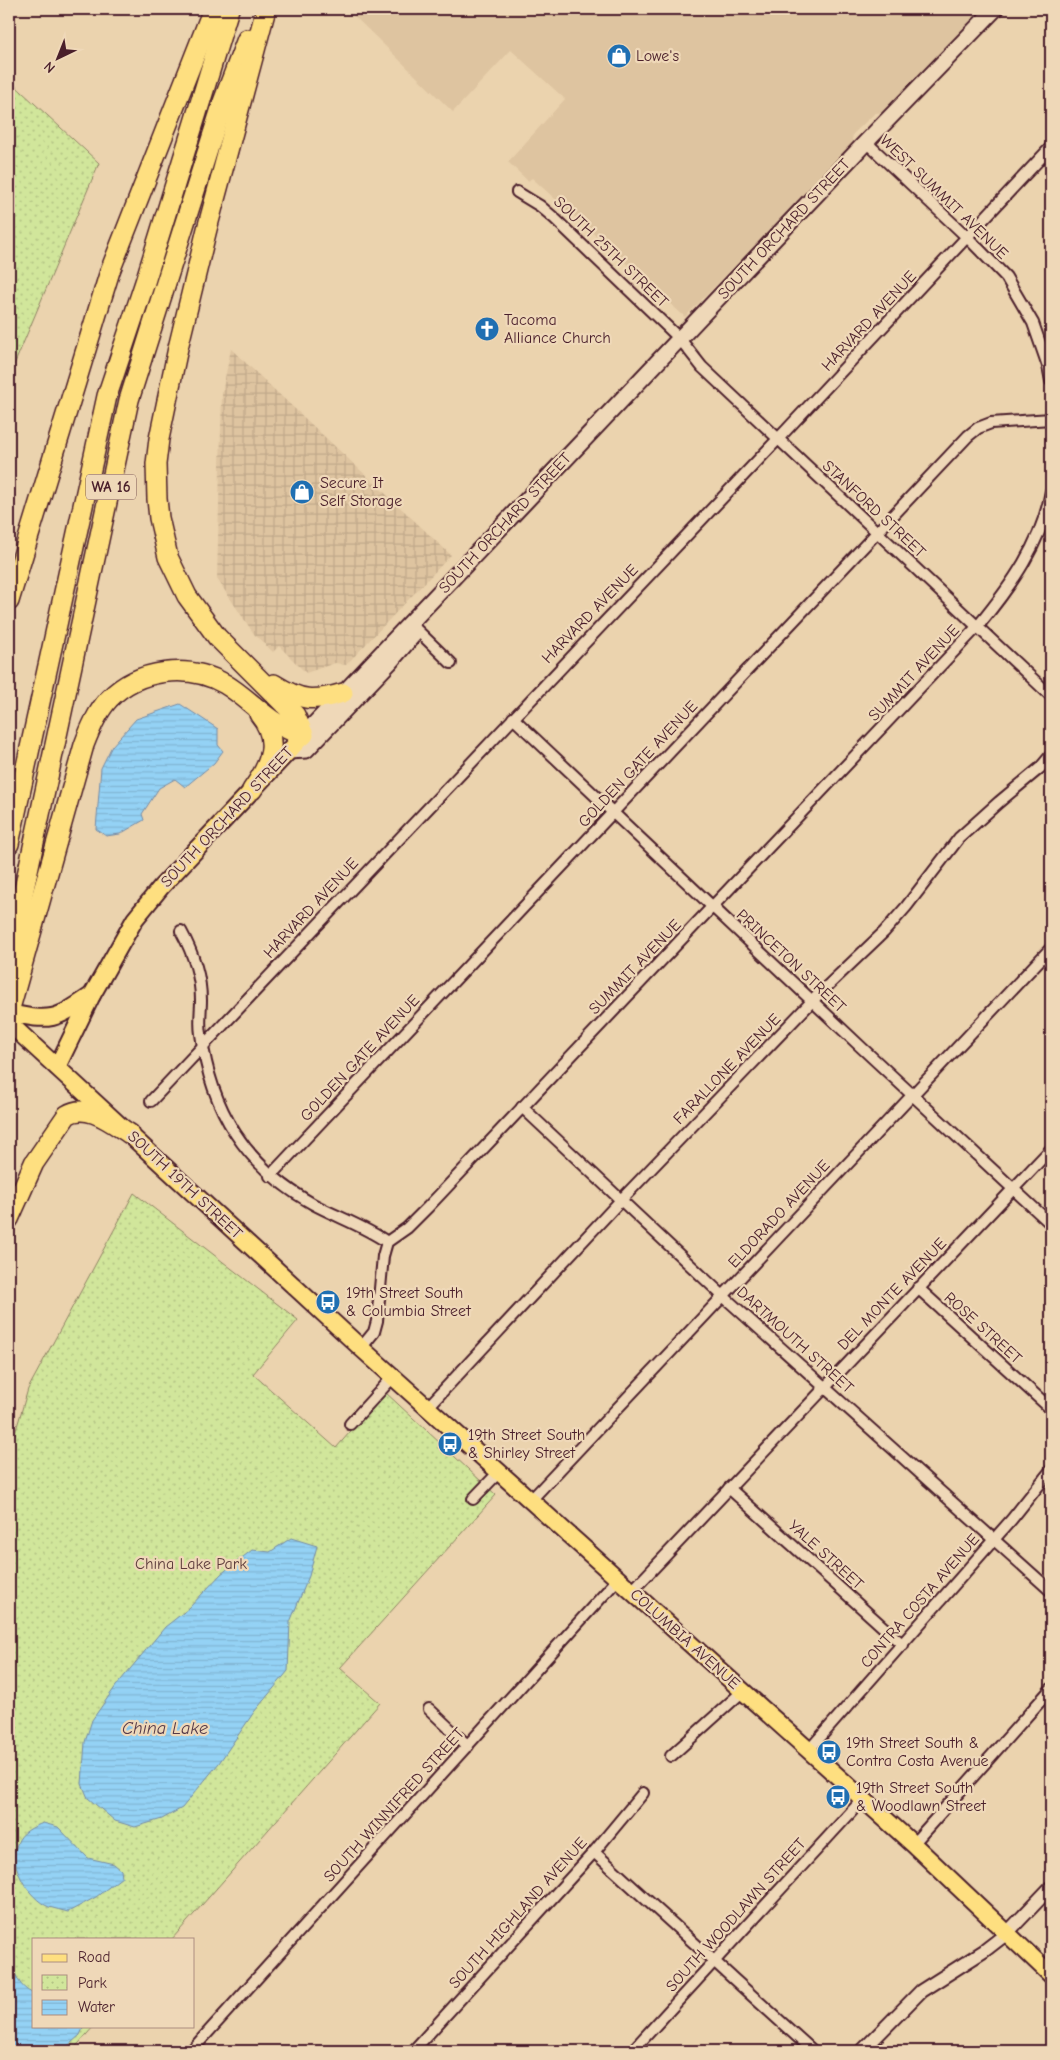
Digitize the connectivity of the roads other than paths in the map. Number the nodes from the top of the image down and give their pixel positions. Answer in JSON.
{"nodes":[{"id":1,"x":213,"y":9,"type":"edge"},
{"id":2,"x":229,"y":9,"type":"edge"},
{"id":3,"x":258,"y":9,"type":"edge"},
{"id":4,"x":266,"y":9,"type":"edge"},
{"id":5,"x":995,"y":9,"type":"edge"},
{"id":6,"x":866,"y":142,"type":"junction"},
{"id":7,"x":1051,"y":148,"type":"edge"},
{"id":8,"x":517,"y":192,"type":"dead end"},
{"id":9,"x":968,"y":238,"type":"junction"},
{"id":10,"x":680,"y":339,"type":"junction"},
{"id":11,"x":1051,"y":381,"type":"edge"},
{"id":12,"x":1051,"y":418,"type":"edge"},
{"id":13,"x":778,"y":439,"type":"junction"},
{"id":14,"x":1051,"y":491,"type":"edge"},
{"id":15,"x":878,"y":533,"type":"junction"},
{"id":16,"x":9,"y":601,"type":"edge"},
{"id":17,"x":423,"y":610,"type":"junction"},
{"id":18,"x":978,"y":626,"type":"junction"},
{"id":19,"x":417,"y":630,"type":"junction"},
{"id":20,"x":239,"y":660,"type":"junction"},
{"id":21,"x":451,"y":663,"type":"dead end"},
{"id":22,"x":343,"y":693,"type":"junction"},
{"id":23,"x":1051,"y":696,"type":"edge"},
{"id":24,"x":250,"y":703,"type":"junction"},
{"id":25,"x":513,"y":718,"type":"junction"},
{"id":26,"x":304,"y":735,"type":"junction"},
{"id":27,"x":289,"y":751,"type":"junction"},
{"id":28,"x":1051,"y":755,"type":"edge"},
{"id":29,"x":252,"y":790,"type":"junction"},
{"id":30,"x":612,"y":812,"type":"junction"},
{"id":31,"x":9,"y":844,"type":"edge"},
{"id":32,"x":713,"y":908,"type":"junction"},
{"id":33,"x":181,"y":932,"type":"dead end"},
{"id":34,"x":1051,"y":948,"type":"edge"},
{"id":35,"x":9,"y":977,"type":"edge"},
{"id":36,"x":92,"y":995,"type":"junction"},
{"id":37,"x":812,"y":1002,"type":"junction"},
{"id":38,"x":9,"y":1013,"type":"edge"},
{"id":39,"x":9,"y":1023,"type":"edge"},
{"id":40,"x":203,"y":1044,"type":"junction"},
{"id":41,"x":58,"y":1067,"type":"junction"},
{"id":42,"x":912,"y":1095,"type":"junction"},
{"id":43,"x":150,"y":1102,"type":"dead end"},
{"id":44,"x":522,"y":1107,"type":"junction"},
{"id":45,"x":130,"y":1134,"type":"junction"},
{"id":46,"x":1051,"y":1149,"type":"edge"},
{"id":47,"x":270,"y":1176,"type":"junction"},
{"id":48,"x":1013,"y":1190,"type":"junction"},
{"id":49,"x":622,"y":1199,"type":"junction"},
{"id":50,"x":9,"y":1219,"type":"edge"},
{"id":51,"x":1051,"y":1224,"type":"edge"},
{"id":52,"x":387,"y":1242,"type":"junction"},
{"id":53,"x":918,"y":1288,"type":"junction"},
{"id":54,"x":722,"y":1295,"type":"junction"},
{"id":55,"x":361,"y":1348,"type":"junction"},
{"id":56,"x":393,"y":1377,"type":"junction"},
{"id":57,"x":824,"y":1387,"type":"junction"},
{"id":58,"x":427,"y":1408,"type":"junction"},
{"id":59,"x":1051,"y":1409,"type":"edge"},
{"id":60,"x":350,"y":1424,"type":"dead end"},
{"id":61,"x":1051,"y":1470,"type":"edge"},
{"id":62,"x":499,"y":1472,"type":"junction"},
{"id":63,"x":729,"y":1488,"type":"junction"},
{"id":64,"x":472,"y":1499,"type":"dead end"},
{"id":65,"x":530,"y":1500,"type":"junction"},
{"id":66,"x":994,"y":1539,"type":"junction"},
{"id":67,"x":618,"y":1579,"type":"junction"},
{"id":68,"x":632,"y":1591,"type":"junction"},
{"id":69,"x":1051,"y":1591,"type":"edge"},
{"id":70,"x":903,"y":1645,"type":"junction"},
{"id":71,"x":1051,"y":1689,"type":"edge"},
{"id":72,"x":743,"y":1691,"type":"junction"},
{"id":73,"x":429,"y":1709,"type":"dead end"},
{"id":74,"x":468,"y":1746,"type":"junction"},
{"id":75,"x":809,"y":1750,"type":"junction"},
{"id":76,"x":671,"y":1756,"type":"dead end"},
{"id":77,"x":643,"y":1793,"type":"dead end"},
{"id":78,"x":863,"y":1799,"type":"junction"},
{"id":79,"x":913,"y":1844,"type":"junction"},
{"id":80,"x":594,"y":1852,"type":"junction"},
{"id":81,"x":1051,"y":1886,"type":"edge"},
{"id":82,"x":1006,"y":1934,"type":"junction"},
{"id":83,"x":714,"y":1961,"type":"junction"},
{"id":84,"x":1051,"y":1975,"type":"edge"},
{"id":85,"x":192,"y":2051,"type":"edge"},
{"id":86,"x":413,"y":2051,"type":"edge"},
{"id":87,"x":632,"y":2051,"type":"edge"},
{"id":88,"x":813,"y":2051,"type":"edge"},
{"id":89,"x":862,"y":2051,"type":"edge"}],
"edges":[{"from":1,"to":16,"type":"highway"},
{"from":2,"to":31,"type":"highway","number":"WA 16"},
{"from":3,"to":35,"type":"highway","number":"WA 16"},
{"from":4,"to":20,"type":"highway"},
{"from":5,"to":6,"type":"main road","name":"SOUTH ORCHARD STREET"},
{"from":6,"to":9,"type":"street","name":"WEST SUMMIT AVENUE"},
{"from":6,"to":10,"type":"main road","name":"SOUTH ORCHARD STREET"},
{"from":7,"to":9,"type":"street","name":"HARVARD AVENUE"},
{"from":8,"to":10,"type":"street","name":"SOUTH 25TH STREET"},
{"from":9,"to":11,"type":"street","name":"WEST SUMMIT AVENUE"},
{"from":9,"to":13,"type":"street","name":"HARVARD AVENUE"},
{"from":10,"to":13,"type":"street","name":"STANFORD STREET"},
{"from":10,"to":17,"type":"main road","name":"SOUTH ORCHARD STREET"},
{"from":12,"to":15,"type":"street","name":"GOLDEN GATE AVENUE"},
{"from":13,"to":15,"type":"street","name":"STANFORD STREET"},
{"from":13,"to":25,"type":"street","name":"HARVARD AVENUE"},
{"from":14,"to":18,"type":"street"},
{"from":15,"to":18,"type":"street","name":"STANFORD STREET"},
{"from":15,"to":30,"type":"street","name":"GOLDEN GATE AVENUE"},
{"from":17,"to":19,"type":"main road"},
{"from":17,"to":22,"type":"main road","name":"SOUTH ORCHARD STREET"},
{"from":18,"to":23,"type":"street","name":"STANFORD STREET"},
{"from":18,"to":32,"type":"street","name":"SUMMIT AVENUE"},
{"from":19,"to":21,"type":"street"},
{"from":19,"to":27,"type":"main road"},
{"from":20,"to":22,"type":"highway"},
{"from":20,"to":26,"type":"highway"},
{"from":22,"to":26,"type":"main road","name":"SOUTH ORCHARD STREET"},
{"from":24,"to":26,"type":"highway"},
{"from":24,"to":29,"type":"highway"},
{"from":24,"to":38,"type":"highway"},
{"from":25,"to":30,"type":"street","name":"PRINCETON STREET"},
{"from":25,"to":40,"type":"street","name":"HARVARD AVENUE"},
{"from":26,"to":27,"type":"main road","name":"SOUTH ORCHARD STREET"},
{"from":27,"to":29,"type":"main road","name":"SOUTH ORCHARD STREET"},
{"from":28,"to":37,"type":"street","name":"FARALLONE AVENUE"},
{"from":29,"to":36,"type":"main road","name":"SOUTH ORCHARD STREET"},
{"from":30,"to":32,"type":"street","name":"PRINCETON STREET"},
{"from":30,"to":47,"type":"street","name":"GOLDEN GATE AVENUE"},
{"from":32,"to":37,"type":"street","name":"PRINCETON STREET"},
{"from":32,"to":44,"type":"street","name":"SUMMIT AVENUE"},
{"from":33,"to":40,"type":"street"},
{"from":34,"to":42,"type":"street","name":"ELDORADO AVENUE"},
{"from":36,"to":38,"type":"main road"},
{"from":36,"to":41,"type":"main road","name":"SOUTH ORCHARD STREET"},
{"from":37,"to":42,"type":"street","name":"PRINCETON STREET"},
{"from":37,"to":49,"type":"street","name":"FARALLONE AVENUE"},
{"from":39,"to":41,"type":"main road","name":"SOUTH 19TH STREET"},
{"from":40,"to":43,"type":"street","name":"HARVARD AVENUE"},
{"from":40,"to":47,"type":"street"},
{"from":41,"to":45,"type":"main road","name":"SOUTH 19TH STREET"},
{"from":42,"to":48,"type":"street","name":"PRINCETON STREET"},
{"from":42,"to":54,"type":"street","name":"ELDORADO AVENUE"},
{"from":44,"to":49,"type":"street","name":"DARTMOUTH STREET"},
{"from":44,"to":52,"type":"street","name":"SUMMIT AVENUE"},
{"from":45,"to":50,"type":"highway"},
{"from":45,"to":55,"type":"main road","name":"SOUTH 19TH STREET"},
{"from":46,"to":48,"type":"street","name":"DEL MONTE AVENUE"},
{"from":47,"to":52,"type":"street"},
{"from":48,"to":51,"type":"street","name":"PRINCETON STREET"},
{"from":48,"to":53,"type":"street","name":"DEL MONTE AVENUE"},
{"from":49,"to":54,"type":"street","name":"DARTMOUTH STREET"},
{"from":49,"to":58,"type":"street","name":"FARALLONE AVENUE"},
{"from":52,"to":55,"type":"street"},
{"from":53,"to":57,"type":"street","name":"DEL MONTE AVENUE"},
{"from":53,"to":59,"type":"street","name":"ROSE STREET"},
{"from":54,"to":57,"type":"street","name":"DARTMOUTH STREET"},
{"from":54,"to":65,"type":"street","name":"ELDORADO AVENUE"},
{"from":55,"to":56,"type":"main road","name":"COLUMBIA AVENUE"},
{"from":56,"to":58,"type":"main road","name":"COLUMBIA AVENUE"},
{"from":56,"to":60,"type":"street"},
{"from":57,"to":63,"type":"street","name":"DEL MONTE AVENUE"},
{"from":57,"to":66,"type":"street","name":"DARTMOUTH STREET"},
{"from":58,"to":62,"type":"main road","name":"COLUMBIA AVENUE"},
{"from":61,"to":66,"type":"street","name":"CONTRA COSTA AVENUE"},
{"from":62,"to":64,"type":"street"},
{"from":62,"to":65,"type":"main road","name":"COLUMBIA AVENUE"},
{"from":63,"to":68,"type":"street","name":"DEL MONTE AVENUE"},
{"from":63,"to":70,"type":"street","name":"YALE STREET"},
{"from":65,"to":67,"type":"main road","name":"COLUMBIA AVENUE"},
{"from":66,"to":69,"type":"street","name":"DARTMOUTH STREET"},
{"from":66,"to":70,"type":"street","name":"CONTRA COSTA AVENUE"},
{"from":67,"to":68,"type":"main road","name":"COLUMBIA AVENUE"},
{"from":67,"to":74,"type":"street","name":"SOUTH WINNIFRED STREET"},
{"from":68,"to":72,"type":"main road","name":"COLUMBIA AVENUE"},
{"from":70,"to":75,"type":"street","name":"CONTRA COSTA AVENUE"},
{"from":71,"to":79,"type":"street"},
{"from":72,"to":75,"type":"main road","name":"COLUMBIA AVENUE"},
{"from":72,"to":76,"type":"street"},
{"from":73,"to":74,"type":"street"},
{"from":74,"to":85,"type":"street","name":"SOUTH WINNIFRED STREET"},
{"from":75,"to":78,"type":"main road","name":"COLUMBIA AVENUE"},
{"from":77,"to":80,"type":"street","name":"SOUTH HIGHLAND AVENUE"},
{"from":78,"to":79,"type":"main road","name":"COLUMBIA AVENUE"},
{"from":78,"to":83,"type":"street","name":"SOUTH WOODLAWN STREET"},
{"from":79,"to":82,"type":"main road","name":"COLUMBIA AVENUE"},
{"from":80,"to":83,"type":"street"},
{"from":80,"to":86,"type":"street","name":"SOUTH HIGHLAND AVENUE"},
{"from":81,"to":82,"type":"street"},
{"from":82,"to":84,"type":"main road"},
{"from":82,"to":89,"type":"street"},
{"from":83,"to":87,"type":"street","name":"SOUTH WOODLAWN STREET"},
{"from":83,"to":88,"type":"street"}]}
